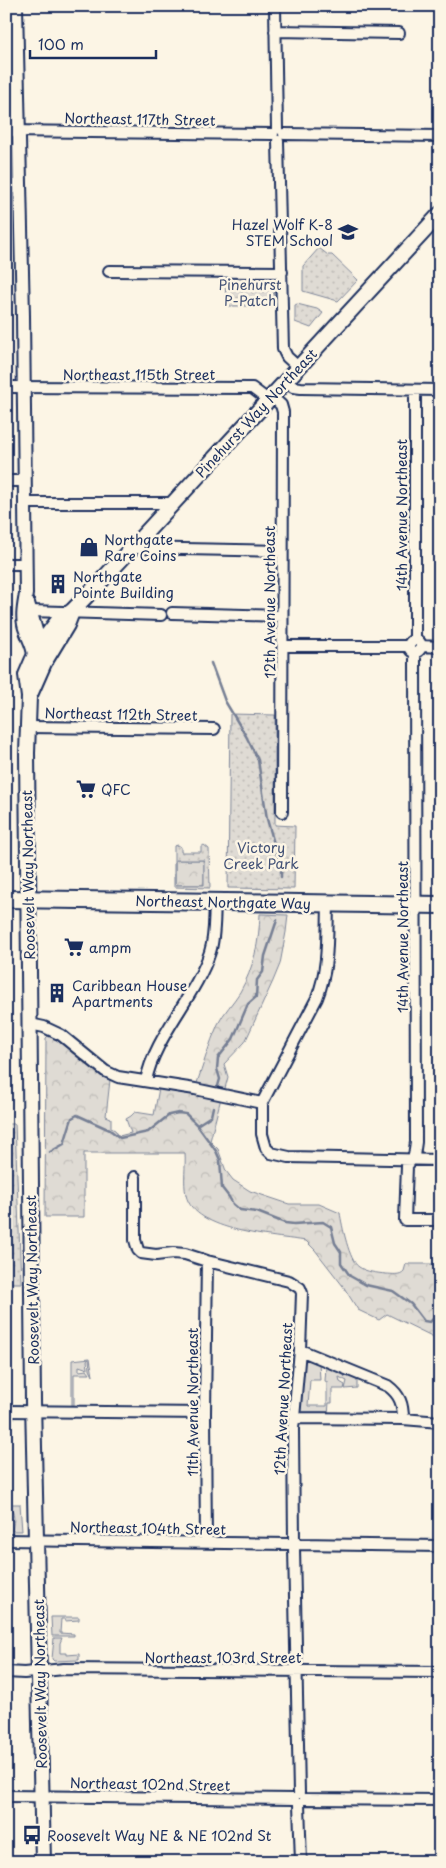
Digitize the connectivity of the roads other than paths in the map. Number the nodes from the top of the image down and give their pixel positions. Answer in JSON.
{"nodes":[{"id":1,"x":16,"y":6,"type":"edge"},
{"id":2,"x":275,"y":6,"type":"edge"},
{"id":3,"x":275,"y":31,"type":"junction"},
{"id":4,"x":399,"y":33,"type":"dead end"},
{"id":5,"x":12,"y":132,"type":"edge"},
{"id":6,"x":278,"y":135,"type":"junction"},
{"id":7,"x":440,"y":136,"type":"edge"},
{"id":8,"x":440,"y":214,"type":"edge"},
{"id":9,"x":110,"y":271,"type":"dead end"},
{"id":10,"x":282,"y":272,"type":"junction"},
{"id":11,"x":298,"y":367,"type":"junction"},
{"id":12,"x":285,"y":381,"type":"junction"},
{"id":13,"x":6,"y":387,"type":"edge"},
{"id":14,"x":24,"y":387,"type":"junction"},
{"id":15,"x":415,"y":390,"type":"junction"},
{"id":16,"x":440,"y":390,"type":"edge"},
{"id":17,"x":270,"y":398,"type":"junction"},
{"id":18,"x":6,"y":481,"type":"edge"},
{"id":19,"x":25,"y":481,"type":"junction"},
{"id":20,"x":25,"y":503,"type":"junction"},
{"id":21,"x":172,"y":503,"type":"junction"},
{"id":22,"x":132,"y":548,"type":"junction"},
{"id":23,"x":282,"y":551,"type":"junction"},
{"id":24,"x":6,"y":564,"type":"edge"},
{"id":25,"x":26,"y":564,"type":"junction"},
{"id":26,"x":26,"y":594,"type":"junction"},
{"id":27,"x":30,"y":611,"type":"junction"},
{"id":28,"x":72,"y":611,"type":"junction"},
{"id":29,"x":282,"y":616,"type":"junction"},
{"id":30,"x":283,"y":646,"type":"junction"},
{"id":31,"x":415,"y":646,"type":"junction"},
{"id":32,"x":440,"y":647,"type":"edge"},
{"id":33,"x":40,"y":654,"type":"junction"},
{"id":34,"x":27,"y":727,"type":"junction"},
{"id":35,"x":214,"y":729,"type":"dead end"},
{"id":36,"x":282,"y":812,"type":"dead end"},
{"id":37,"x":6,"y":899,"type":"edge"},
{"id":38,"x":28,"y":899,"type":"junction"},
{"id":39,"x":215,"y":903,"type":"junction"},
{"id":40,"x":328,"y":904,"type":"junction"},
{"id":41,"x":416,"y":905,"type":"junction"},
{"id":42,"x":440,"y":905,"type":"edge"},
{"id":43,"x":30,"y":1024,"type":"junction"},
{"id":44,"x":146,"y":1081,"type":"junction"},
{"id":45,"x":262,"y":1103,"type":"junction"},
{"id":46,"x":411,"y":1160,"type":"junction"},
{"id":47,"x":440,"y":1160,"type":"edge"},
{"id":48,"x":135,"y":1177,"type":"dead end"},
{"id":49,"x":440,"y":1220,"type":"edge"},
{"id":50,"x":207,"y":1261,"type":"junction"},
{"id":51,"x":300,"y":1350,"type":"junction"},
{"id":52,"x":6,"y":1411,"type":"edge"},
{"id":53,"x":34,"y":1412,"type":"junction"},
{"id":54,"x":205,"y":1414,"type":"junction"},
{"id":55,"x":294,"y":1418,"type":"junction"},
{"id":56,"x":403,"y":1419,"type":"junction"},
{"id":57,"x":440,"y":1422,"type":"edge"},
{"id":58,"x":6,"y":1540,"type":"edge"},
{"id":59,"x":37,"y":1540,"type":"junction"},
{"id":60,"x":206,"y":1543,"type":"junction"},
{"id":61,"x":294,"y":1544,"type":"junction"},
{"id":62,"x":440,"y":1546,"type":"edge"},
{"id":63,"x":39,"y":1671,"type":"junction"},
{"id":64,"x":296,"y":1671,"type":"junction"},
{"id":65,"x":6,"y":1672,"type":"edge"},
{"id":66,"x":440,"y":1672,"type":"edge"},
{"id":67,"x":6,"y":1796,"type":"edge"},
{"id":68,"x":42,"y":1797,"type":"junction"},
{"id":69,"x":300,"y":1799,"type":"junction"},
{"id":70,"x":440,"y":1800,"type":"edge"},
{"id":71,"x":43,"y":1862,"type":"edge"},
{"id":72,"x":301,"y":1862,"type":"edge"}],
"edges":[{"from":1,"to":5,"type":"street"},
{"from":2,"to":3,"type":"street"},
{"from":3,"to":4,"type":"street"},
{"from":3,"to":6,"type":"street"},
{"from":5,"to":6,"type":"street","name":"Northeast 117th Street"},
{"from":5,"to":14,"type":"street"},
{"from":6,"to":7,"type":"street","name":"Northeast 117th Street"},
{"from":6,"to":10,"type":"street"},
{"from":8,"to":11,"type":"main road","name":"Pinehurst Way Northeast"},
{"from":9,"to":10,"type":"street"},
{"from":10,"to":11,"type":"street"},
{"from":11,"to":12,"type":"main road","name":"Pinehurst Way Northeast"},
{"from":12,"to":15,"type":"street"},
{"from":12,"to":17,"type":"main road","name":"Pinehurst Way Northeast"},
{"from":13,"to":14,"type":"street","name":"Northeast 115th Street"},
{"from":14,"to":17,"type":"street","name":"Northeast 115th Street"},
{"from":14,"to":19,"type":"street"},
{"from":15,"to":16,"type":"street"},
{"from":15,"to":31,"type":"street","name":"14th Avenue Northeast"},
{"from":17,"to":21,"type":"main road","name":"Pinehurst Way Northeast"},
{"from":17,"to":23,"type":"street","name":"12th Avenue Northeast"},
{"from":18,"to":19,"type":"street"},
{"from":19,"to":20,"type":"street"},
{"from":20,"to":21,"type":"street"},
{"from":20,"to":25,"type":"street"},
{"from":21,"to":22,"type":"main road","name":"Pinehurst Way Northeast"},
{"from":22,"to":23,"type":"street"},
{"from":22,"to":28,"type":"main road","name":"Pinehurst Way Northeast"},
{"from":23,"to":29,"type":"street","name":"12th Avenue Northeast"},
{"from":24,"to":25,"type":"street"},
{"from":25,"to":26,"type":"street"},
{"from":26,"to":27,"type":"street"},
{"from":26,"to":33,"type":"street"},
{"from":27,"to":28,"type":"street"},
{"from":27,"to":33,"type":"street"},
{"from":28,"to":29,"type":"street"},
{"from":28,"to":33,"type":"main road","name":"Pinehurst Way Northeast"},
{"from":28,"to":33,"type":"main road","name":"Pinehurst Way Northeast"},
{"from":29,"to":30,"type":"street","name":"12th Avenue Northeast"},
{"from":30,"to":31,"type":"street"},
{"from":30,"to":36,"type":"street","name":"12th Avenue Northeast"},
{"from":31,"to":32,"type":"street"},
{"from":31,"to":41,"type":"street","name":"14th Avenue Northeast"},
{"from":33,"to":34,"type":"main road","name":"Roosevelt Way Northeast"},
{"from":34,"to":35,"type":"street","name":"Northeast 112th Street"},
{"from":34,"to":38,"type":"main road","name":"Roosevelt Way Northeast"},
{"from":37,"to":38,"type":"main road","name":"Northeast Northgate Way"},
{"from":38,"to":39,"type":"main road","name":"Northeast Northgate Way"},
{"from":38,"to":43,"type":"main road","name":"Roosevelt Way Northeast"},
{"from":39,"to":40,"type":"main road","name":"Northeast Northgate Way"},
{"from":39,"to":44,"type":"street"},
{"from":40,"to":41,"type":"main road","name":"Northeast Northgate Way"},
{"from":40,"to":45,"type":"street"},
{"from":41,"to":42,"type":"main road","name":"Northeast Northgate Way"},
{"from":41,"to":46,"type":"street","name":"14th Avenue Northeast"},
{"from":43,"to":44,"type":"street"},
{"from":43,"to":53,"type":"main road","name":"Roosevelt Way Northeast"},
{"from":44,"to":45,"type":"street"},
{"from":45,"to":46,"type":"street"},
{"from":46,"to":47,"type":"street"},
{"from":46,"to":49,"type":"street","name":"14th Avenue Northeast"},
{"from":48,"to":50,"type":"street"},
{"from":50,"to":51,"type":"street","name":"12th Avenue Northeast"},
{"from":50,"to":54,"type":"street","name":"11th Avenue Northeast"},
{"from":51,"to":55,"type":"street","name":"12th Avenue Northeast"},
{"from":51,"to":56,"type":"street"},
{"from":52,"to":53,"type":"street"},
{"from":53,"to":54,"type":"street"},
{"from":53,"to":59,"type":"main road","name":"Roosevelt Way Northeast"},
{"from":54,"to":60,"type":"street","name":"11th Avenue Northeast"},
{"from":55,"to":56,"type":"street"},
{"from":55,"to":61,"type":"street","name":"12th Avenue Northeast"},
{"from":56,"to":57,"type":"street"},
{"from":58,"to":59,"type":"street","name":"Northeast 104th Street"},
{"from":59,"to":60,"type":"street","name":"Northeast 104th Street"},
{"from":59,"to":63,"type":"main road","name":"Roosevelt Way Northeast"},
{"from":60,"to":61,"type":"street","name":"Northeast 104th Street"},
{"from":61,"to":62,"type":"street","name":"Northeast 104th Street"},
{"from":61,"to":64,"type":"street","name":"12th Avenue Northeast"},
{"from":63,"to":64,"type":"street","name":"Northeast 103rd Street"},
{"from":63,"to":65,"type":"street","name":"Northeast 103rd Street"},
{"from":63,"to":68,"type":"main road","name":"Roosevelt Way Northeast"},
{"from":64,"to":66,"type":"street","name":"Northeast 103rd Street"},
{"from":64,"to":69,"type":"street","name":"12th Avenue Northeast"},
{"from":67,"to":68,"type":"street","name":"Northeast 102nd Street"},
{"from":68,"to":69,"type":"street","name":"Northeast 102nd Street"},
{"from":68,"to":71,"type":"main road","name":"Roosevelt Way Northeast"},
{"from":69,"to":70,"type":"street","name":"Northeast 102nd Street"},
{"from":69,"to":72,"type":"street","name":"12th Avenue Northeast"}]}
